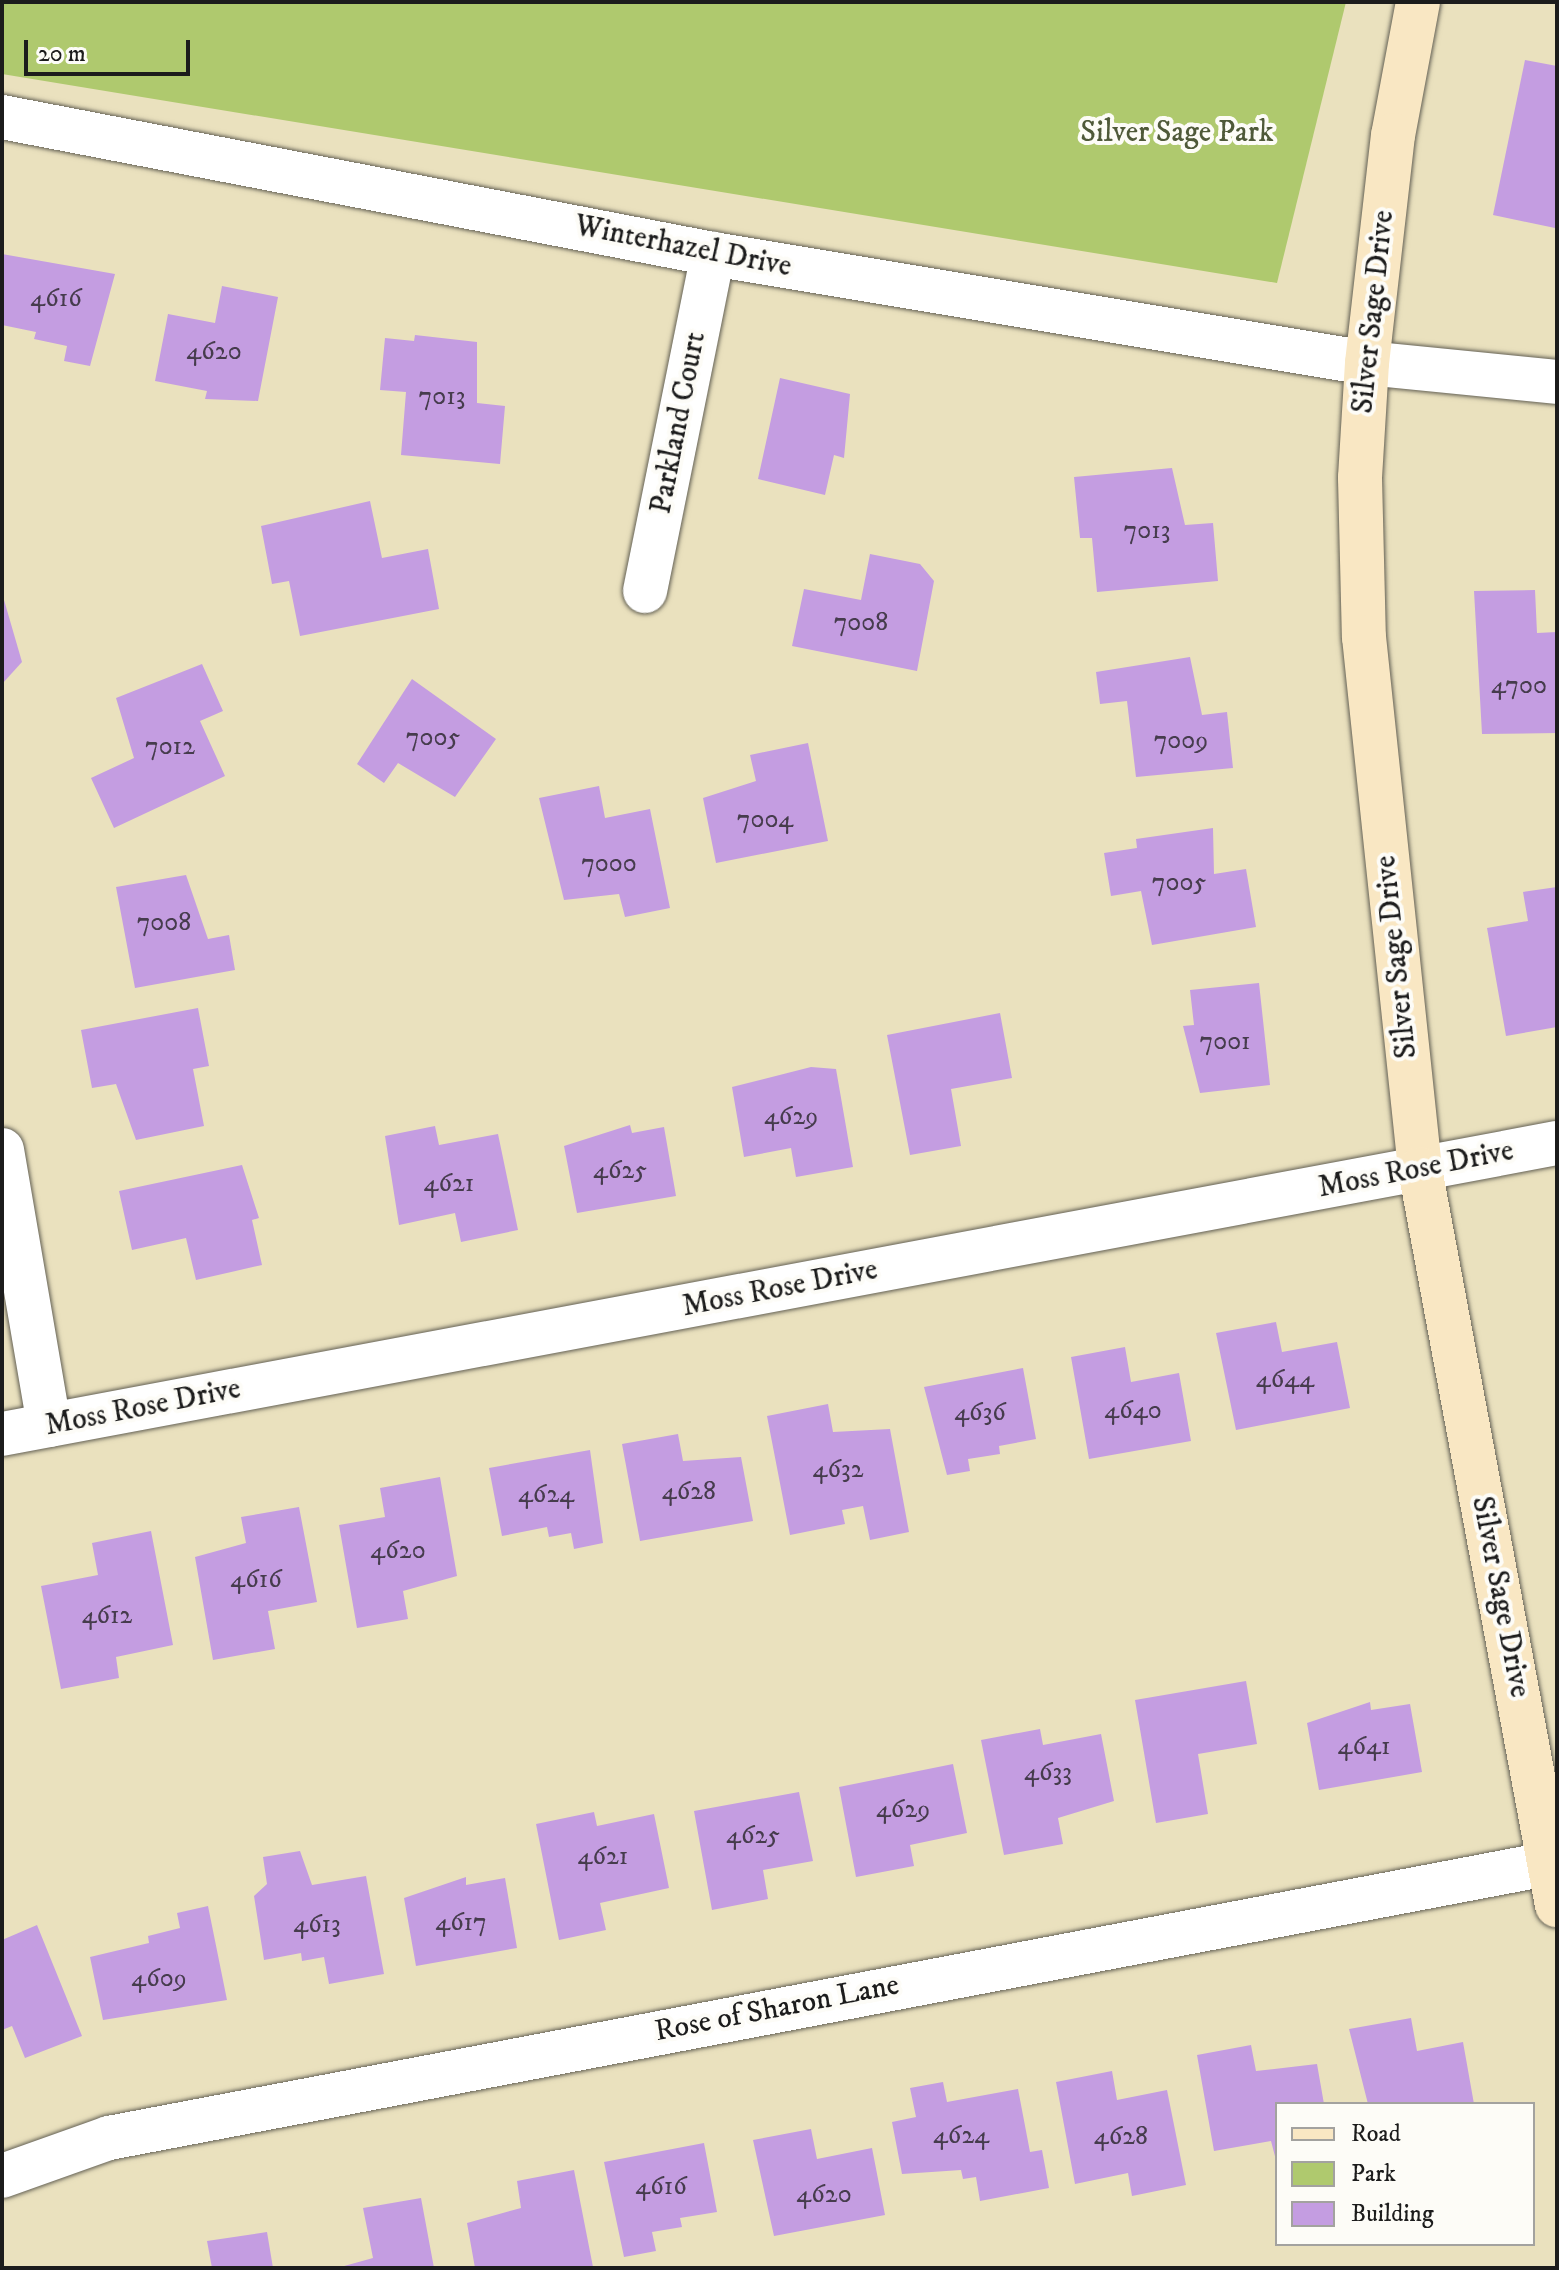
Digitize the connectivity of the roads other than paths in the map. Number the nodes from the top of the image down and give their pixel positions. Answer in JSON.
{"nodes":[{"id":1,"x":1418,"y":2,"type":"edge"},
{"id":2,"x":2,"y":117,"type":"edge"},
{"id":3,"x":713,"y":254,"type":"junction"},
{"id":4,"x":1367,"y":363,"type":"junction"},
{"id":5,"x":1557,"y":382,"type":"edge"},
{"id":6,"x":645,"y":591,"type":"dead end"},
{"id":7,"x":1557,"y":1143,"type":"edge"},
{"id":8,"x":2,"y":1150,"type":"edge"},
{"id":9,"x":1420,"y":1169,"type":"junction"},
{"id":10,"x":49,"y":1425,"type":"junction"},
{"id":11,"x":2,"y":1434,"type":"edge"},
{"id":12,"x":1554,"y":1877,"type":"edge"},
{"id":13,"x":2,"y":2176,"type":"edge"}],
"edges":[{"from":1,"to":4,"type":"street","name":"Silver Sage Drive"},
{"from":2,"to":3,"type":"street","name":"Winterhazel Drive"},
{"from":3,"to":4,"type":"street","name":"Winterhazel Drive"},
{"from":3,"to":6,"type":"street","name":"Parkland Court"},
{"from":4,"to":5,"type":"street","name":"Winterhazel Drive"},
{"from":4,"to":9,"type":"street","name":"Silver Sage Drive"},
{"from":7,"to":9,"type":"street","name":"Moss Rose Drive"},
{"from":8,"to":10,"type":"street"},
{"from":9,"to":10,"type":"street","name":"Moss Rose Drive"},
{"from":9,"to":12,"type":"street","name":"Silver Sage Drive"},
{"from":10,"to":11,"type":"street","name":"Moss Rose Drive"},
{"from":12,"to":13,"type":"street","name":"Rose of Sharon Lane"}]}
